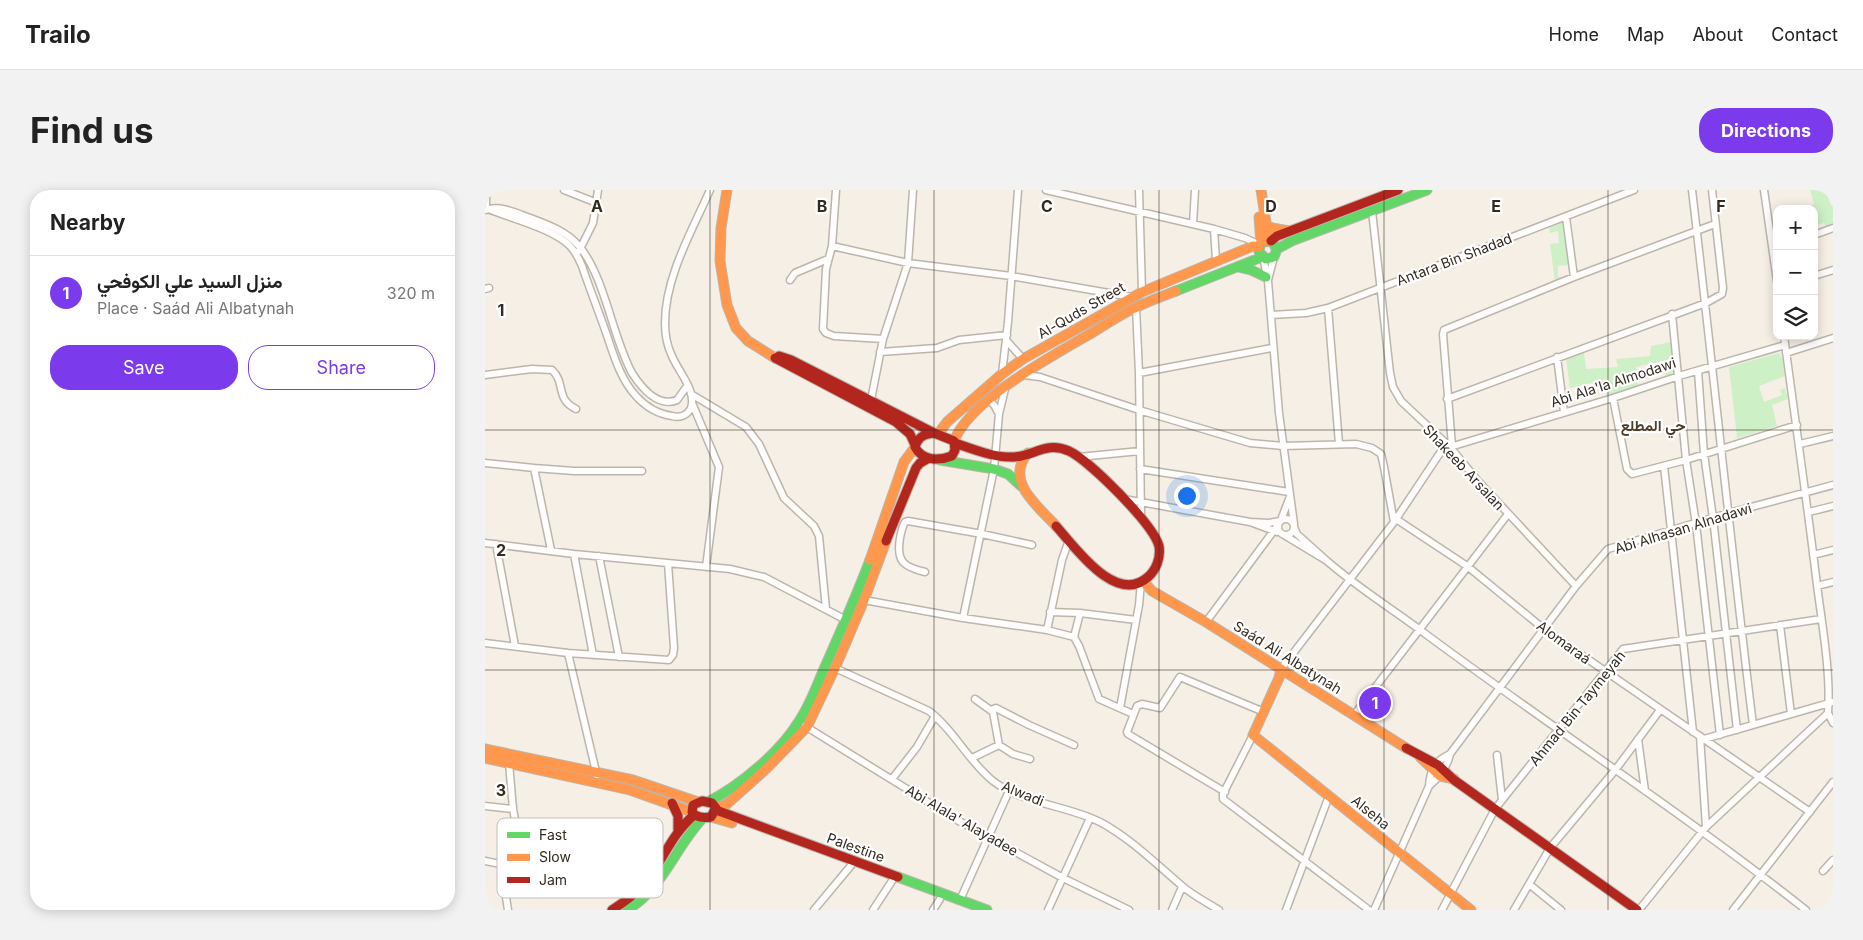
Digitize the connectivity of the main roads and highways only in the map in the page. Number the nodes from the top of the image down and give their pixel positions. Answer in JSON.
{"nodes":[{"id":1,"x":727,"y":190,"type":"edge"},
{"id":2,"x":1398,"y":190,"type":"edge"},
{"id":3,"x":1427,"y":190,"type":"edge"},
{"id":4,"x":1410,"y":193,"type":"edge"},
{"id":5,"x":1261,"y":194,"type":"edge"},
{"id":6,"x":1265,"y":225,"type":"junction"},
{"id":7,"x":1290,"y":231,"type":"junction"},
{"id":8,"x":1264,"y":243,"type":"junction"},
{"id":9,"x":1275,"y":253,"type":"junction"},
{"id":10,"x":1262,"y":257,"type":"junction"},
{"id":11,"x":1235,"y":267,"type":"junction"},
{"id":12,"x":1267,"y":279,"type":"road end"},
{"id":13,"x":869,"y":404,"type":"junction"},
{"id":14,"x":936,"y":434,"type":"junction"},
{"id":15,"x":954,"y":442,"type":"junction"},
{"id":16,"x":915,"y":445,"type":"junction"},
{"id":17,"x":1028,"y":453,"type":"junction"},
{"id":18,"x":929,"y":458,"type":"junction"},
{"id":19,"x":940,"y":460,"type":"junction"},
{"id":20,"x":897,"y":484,"type":"junction"},
{"id":21,"x":1022,"y":488,"type":"junction"},
{"id":22,"x":906,"y":489,"type":"junction"},
{"id":23,"x":1142,"y":581,"type":"junction"},
{"id":24,"x":1281,"y":669,"type":"junction"},
{"id":25,"x":803,"y":725,"type":"junction"},
{"id":26,"x":485,"y":749,"type":"edge"},
{"id":27,"x":485,"y":758,"type":"edge"},
{"id":28,"x":597,"y":777,"type":"junction"},
{"id":29,"x":672,"y":803,"type":"junction"},
{"id":30,"x":727,"y":804,"type":"junction"},
{"id":31,"x":706,"y":812,"type":"junction"},
{"id":32,"x":731,"y":816,"type":"junction"},
{"id":33,"x":679,"y":830,"type":"junction"},
{"id":34,"x":663,"y":856,"type":"edge"},
{"id":35,"x":852,"y":864,"type":"junction"},
{"id":36,"x":663,"y":873,"type":"edge"},
{"id":37,"x":925,"y":890,"type":"junction"},
{"id":38,"x":629,"y":898,"type":"edge"},
{"id":39,"x":645,"y":898,"type":"edge"},
{"id":40,"x":612,"y":910,"type":"edge"},
{"id":41,"x":627,"y":910,"type":"edge"},
{"id":42,"x":970,"y":910,"type":"edge"},
{"id":43,"x":987,"y":910,"type":"edge"},
{"id":44,"x":1471,"y":910,"type":"edge"},
{"id":45,"x":1638,"y":910,"type":"edge"}],
"edges":[{"from":1,"to":13,"type":"main road"},
{"from":2,"to":7,"type":"main road","name":"Al-Quds Street"},
{"from":3,"to":4,"type":"main road"},
{"from":4,"to":9,"type":"main road"},
{"from":5,"to":6,"type":"main road"},
{"from":5,"to":8,"type":"main road"},
{"from":6,"to":7,"type":"main road"},
{"from":6,"to":8,"type":"main road"},
{"from":7,"to":8,"type":"main road","name":"Al-Quds Street"},
{"from":8,"to":9,"type":"main road"},
{"from":8,"to":10,"type":"main road"},
{"from":8,"to":14,"type":"main road","name":"Al-Quds Street"},
{"from":9,"to":10,"type":"main road"},
{"from":10,"to":11,"type":"main road"},
{"from":11,"to":12,"type":"main road"},
{"from":11,"to":15,"type":"main road"},
{"from":13,"to":14,"type":"main road"},
{"from":13,"to":16,"type":"main road"},
{"from":14,"to":15,"type":"main road"},
{"from":14,"to":16,"type":"main road"},
{"from":15,"to":17,"type":"main road"},
{"from":15,"to":19,"type":"main road"},
{"from":16,"to":18,"type":"main road"},
{"from":16,"to":20,"type":"main road"},
{"from":17,"to":21,"type":"main road"},
{"from":17,"to":23,"type":"main road"},
{"from":18,"to":19,"type":"main road"},
{"from":18,"to":22,"type":"main road"},
{"from":19,"to":21,"type":"main road"},
{"from":20,"to":22,"type":"main road"},
{"from":20,"to":25,"type":"main road"},
{"from":21,"to":23,"type":"main road"},
{"from":22,"to":25,"type":"main road"},
{"from":23,"to":24,"type":"main road","name":"Saád Ali Albatynah"},
{"from":24,"to":44,"type":"main road","name":"Alseha"},
{"from":24,"to":45,"type":"main road","name":"Saád Ali Albatynah"},
{"from":25,"to":30,"type":"main road"},
{"from":25,"to":31,"type":"main road"},
{"from":26,"to":28,"type":"main road","name":"Palestine"},
{"from":27,"to":28,"type":"main road","name":"Palestine"},
{"from":28,"to":29,"type":"main road","name":"Palestine"},
{"from":28,"to":31,"type":"main road","name":"Palestine"},
{"from":29,"to":31,"type":"main road","name":"Palestine"},
{"from":29,"to":33,"type":"main road"},
{"from":30,"to":31,"type":"main road"},
{"from":30,"to":32,"type":"main road"},
{"from":31,"to":32,"type":"main road","name":"Palestine"},
{"from":31,"to":33,"type":"main road"},
{"from":31,"to":35,"type":"main road","name":"Palestine"},
{"from":31,"to":36,"type":"main road"},
{"from":32,"to":35,"type":"main road","name":"Palestine"},
{"from":33,"to":34,"type":"main road"},
{"from":35,"to":37,"type":"main road","name":"Palestine"},
{"from":35,"to":37,"type":"main road","name":"Palestine"},
{"from":37,"to":42,"type":"main road","name":"Palestine"},
{"from":37,"to":43,"type":"main road","name":"Palestine"},
{"from":38,"to":40,"type":"main road"},
{"from":39,"to":41,"type":"main road"}]}
